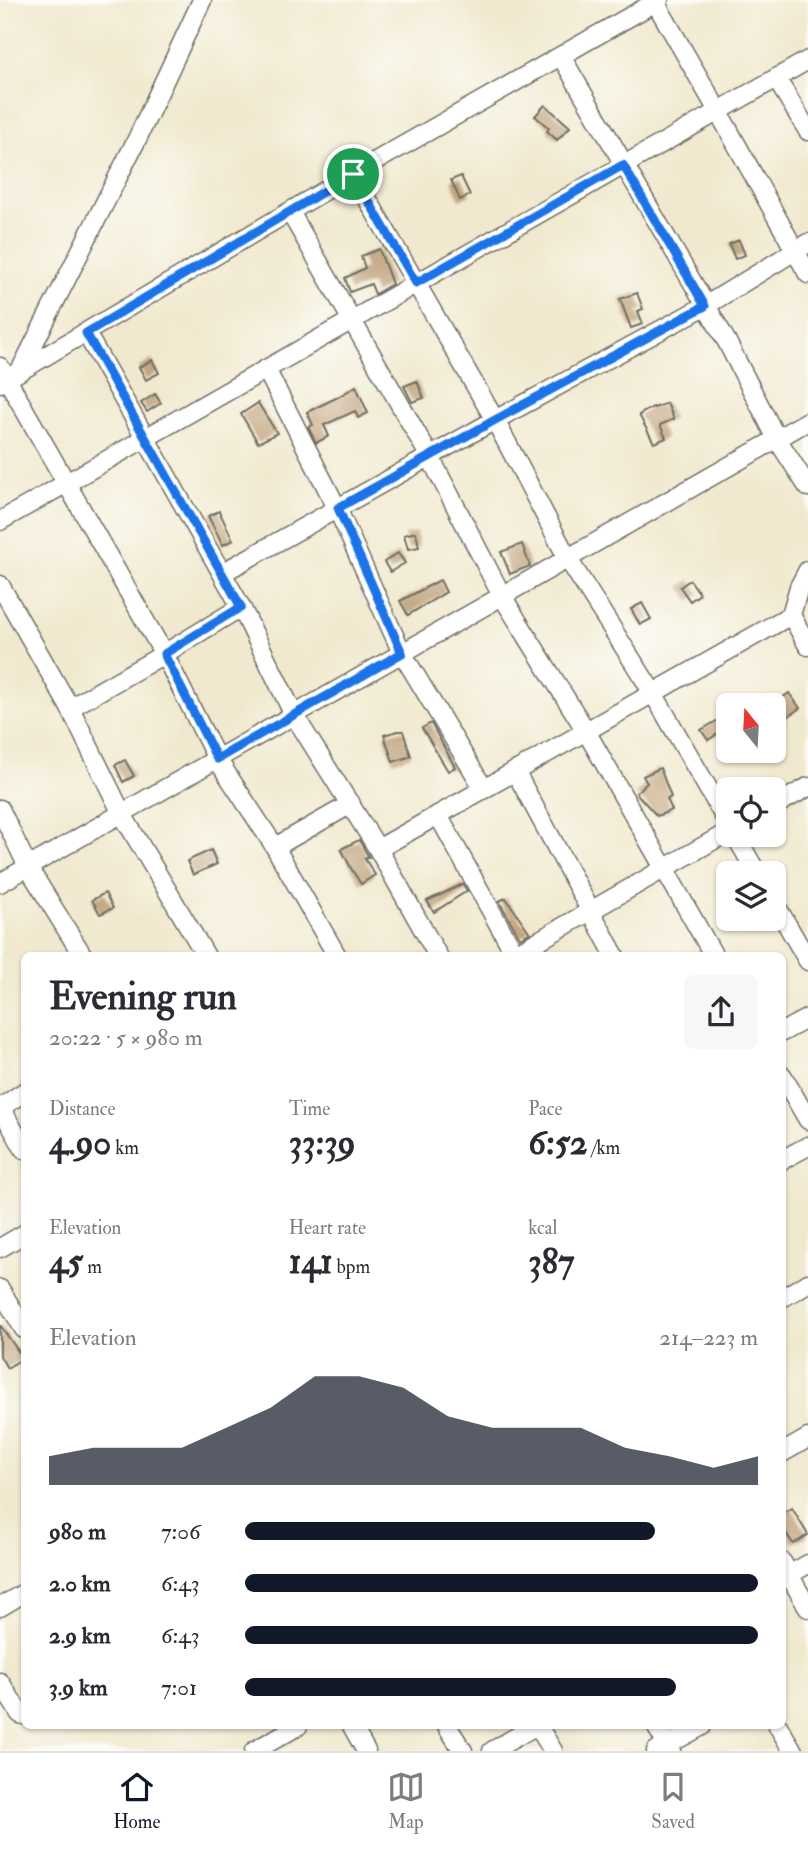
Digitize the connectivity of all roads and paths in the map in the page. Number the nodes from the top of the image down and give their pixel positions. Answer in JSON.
{"nodes":[{"id":1,"x":202,"y":0,"type":"edge"},
{"id":2,"x":656,"y":1,"type":"edge"},
{"id":3,"x":561,"y":56,"type":"junction"},
{"id":4,"x":808,"y":60,"type":"edge"},
{"id":5,"x":776,"y":78,"type":"junction"},
{"id":6,"x":718,"y":111,"type":"junction"},
{"id":7,"x":808,"y":131,"type":"edge"},
{"id":8,"x":623,"y":165,"type":"junction"},
{"id":9,"x":353,"y":174,"type":"junction"},
{"id":10,"x":290,"y":212,"type":"junction"},
{"id":11,"x":802,"y":248,"type":"edge"},
{"id":12,"x":808,"y":274,"type":"edge"},
{"id":13,"x":416,"y":283,"type":"junction"},
{"id":14,"x":705,"y":306,"type":"junction"},
{"id":15,"x":352,"y":320,"type":"junction"},
{"id":16,"x":86,"y":333,"type":"junction"},
{"id":17,"x":266,"y":369,"type":"junction"},
{"id":18,"x":7,"y":375,"type":"edge"},
{"id":19,"x":495,"y":420,"type":"junction"},
{"id":20,"x":808,"y":421,"type":"edge"},
{"id":21,"x":146,"y":438,"type":"junction"},
{"id":22,"x":777,"y":439,"type":"junction"},
{"id":23,"x":430,"y":457,"type":"junction"},
{"id":24,"x":66,"y":483,"type":"junction"},
{"id":25,"x":808,"y":487,"type":"edge"},
{"id":26,"x":338,"y":508,"type":"junction"},
{"id":27,"x":0,"y":521,"type":"edge"},
{"id":28,"x":568,"y":559,"type":"junction"},
{"id":29,"x":808,"y":570,"type":"edge"},
{"id":30,"x":222,"y":573,"type":"junction"},
{"id":31,"x":0,"y":585,"type":"edge"},
{"id":32,"x":502,"y":596,"type":"junction"},
{"id":33,"x":241,"y":607,"type":"junction"},
{"id":34,"x":791,"y":615,"type":"junction"},
{"id":35,"x":808,"y":646,"type":"edge"},
{"id":36,"x":402,"y":653,"type":"junction"},
{"id":37,"x":164,"y":654,"type":"junction"},
{"id":38,"x":653,"y":693,"type":"junction"},
{"id":39,"x":70,"y":708,"type":"junction"},
{"id":40,"x":294,"y":715,"type":"junction"},
{"id":41,"x":586,"y":731,"type":"junction"},
{"id":42,"x":217,"y":759,"type":"junction"},
{"id":43,"x":515,"y":771,"type":"junction"},
{"id":44,"x":808,"y":787,"type":"edge"},
{"id":45,"x":484,"y":789,"type":"junction"},
{"id":46,"x":786,"y":799,"type":"edge"},
{"id":47,"x":716,"y":802,"type":"edge"},
{"id":48,"x":351,"y":804,"type":"junction"},
{"id":49,"x":0,"y":809,"type":"edge"},
{"id":50,"x":121,"y":814,"type":"junction"},
{"id":51,"x":438,"y":815,"type":"junction"},
{"id":52,"x":716,"y":839,"type":"edge"},
{"id":53,"x":275,"y":847,"type":"junction"},
{"id":54,"x":378,"y":849,"type":"junction"},
{"id":55,"x":28,"y":867,"type":"junction"},
{"id":56,"x":664,"y":869,"type":"junction"},
{"id":57,"x":0,"y":883,"type":"edge"},
{"id":58,"x":591,"y":910,"type":"junction"},
{"id":59,"x":786,"y":923,"type":"edge"},
{"id":60,"x":81,"y":952,"type":"edge"},
{"id":61,"x":204,"y":952,"type":"edge"},
{"id":62,"x":335,"y":952,"type":"edge"},
{"id":63,"x":436,"y":952,"type":"edge"},
{"id":64,"x":513,"y":952,"type":"edge"},
{"id":65,"x":520,"y":952,"type":"edge"},
{"id":66,"x":613,"y":952,"type":"edge"},
{"id":67,"x":712,"y":952,"type":"edge"},
{"id":68,"x":808,"y":961,"type":"edge"},
{"id":69,"x":808,"y":1018,"type":"edge"},
{"id":70,"x":786,"y":1030,"type":"edge"},
{"id":71,"x":786,"y":1082,"type":"edge"},
{"id":72,"x":21,"y":1095,"type":"edge"},
{"id":73,"x":0,"y":1107,"type":"edge"},
{"id":74,"x":808,"y":1121,"type":"edge"},
{"id":75,"x":21,"y":1144,"type":"edge"},
{"id":76,"x":808,"y":1146,"type":"edge"},
{"id":77,"x":786,"y":1158,"type":"edge"},
{"id":78,"x":21,"y":1236,"type":"edge"},
{"id":79,"x":0,"y":1248,"type":"edge"},
{"id":80,"x":808,"y":1283,"type":"edge"},
{"id":81,"x":0,"y":1289,"type":"edge"},
{"id":82,"x":786,"y":1296,"type":"edge"},
{"id":83,"x":21,"y":1324,"type":"edge"},
{"id":84,"x":808,"y":1438,"type":"edge"},
{"id":85,"x":786,"y":1450,"type":"edge"},
{"id":86,"x":808,"y":1564,"type":"edge"},
{"id":87,"x":786,"y":1572,"type":"edge"},
{"id":88,"x":786,"y":1574,"type":"edge"},
{"id":89,"x":21,"y":1595,"type":"edge"},
{"id":90,"x":0,"y":1608,"type":"edge"},
{"id":91,"x":808,"y":1608,"type":"edge"},
{"id":92,"x":0,"y":1682,"type":"edge"},
{"id":93,"x":21,"y":1714,"type":"edge"},
{"id":94,"x":293,"y":1729,"type":"edge"},
{"id":95,"x":354,"y":1729,"type":"edge"},
{"id":96,"x":449,"y":1729,"type":"edge"},
{"id":97,"x":531,"y":1729,"type":"edge"},
{"id":98,"x":538,"y":1729,"type":"edge"},
{"id":99,"x":657,"y":1729,"type":"edge"},
{"id":100,"x":697,"y":1729,"type":"edge"},
{"id":101,"x":780,"y":1729,"type":"edge"},
{"id":102,"x":664,"y":1749,"type":"edge"},
{"id":103,"x":254,"y":1751,"type":"edge"},
{"id":104,"x":366,"y":1751,"type":"edge"},
{"id":105,"x":463,"y":1751,"type":"edge"},
{"id":106,"x":492,"y":1751,"type":"edge"},
{"id":107,"x":553,"y":1751,"type":"edge"},
{"id":108,"x":793,"y":1751,"type":"edge"}],
"edges":[{"from":1,"to":18,"type":"street"},
{"from":2,"to":3,"type":"street"},
{"from":2,"to":6,"type":"street"},
{"from":3,"to":8,"type":"street"},
{"from":3,"to":9,"type":"street"},
{"from":4,"to":5,"type":"street"},
{"from":5,"to":6,"type":"street"},
{"from":5,"to":7,"type":"street"},
{"from":6,"to":8,"type":"street"},
{"from":6,"to":11,"type":"street"},
{"from":8,"to":13,"type":"street"},
{"from":8,"to":14,"type":"street"},
{"from":9,"to":10,"type":"street"},
{"from":9,"to":13,"type":"street"},
{"from":10,"to":15,"type":"street"},
{"from":10,"to":16,"type":"street"},
{"from":11,"to":12,"type":"street"},
{"from":11,"to":14,"type":"street"},
{"from":13,"to":15,"type":"street"},
{"from":13,"to":19,"type":"street"},
{"from":14,"to":19,"type":"street"},
{"from":14,"to":22,"type":"street"},
{"from":15,"to":17,"type":"street"},
{"from":15,"to":23,"type":"street"},
{"from":16,"to":18,"type":"street"},
{"from":16,"to":21,"type":"street"},
{"from":17,"to":21,"type":"street"},
{"from":17,"to":26,"type":"street"},
{"from":18,"to":24,"type":"street"},
{"from":19,"to":23,"type":"street"},
{"from":19,"to":28,"type":"street"},
{"from":20,"to":22,"type":"street"},
{"from":21,"to":24,"type":"street"},
{"from":21,"to":30,"type":"street"},
{"from":22,"to":25,"type":"street"},
{"from":22,"to":28,"type":"street"},
{"from":23,"to":26,"type":"street"},
{"from":23,"to":32,"type":"street"},
{"from":24,"to":27,"type":"street"},
{"from":24,"to":37,"type":"street"},
{"from":26,"to":30,"type":"street"},
{"from":26,"to":36,"type":"street"},
{"from":28,"to":32,"type":"street"},
{"from":28,"to":38,"type":"street"},
{"from":29,"to":34,"type":"street"},
{"from":30,"to":33,"type":"street"},
{"from":31,"to":39,"type":"street"},
{"from":32,"to":36,"type":"street"},
{"from":32,"to":41,"type":"street"},
{"from":33,"to":37,"type":"street"},
{"from":33,"to":40,"type":"street"},
{"from":34,"to":35,"type":"street"},
{"from":34,"to":38,"type":"street"},
{"from":36,"to":40,"type":"street"},
{"from":36,"to":45,"type":"street"},
{"from":37,"to":39,"type":"street"},
{"from":37,"to":42,"type":"street"},
{"from":38,"to":41,"type":"street"},
{"from":38,"to":47,"type":"street"},
{"from":39,"to":50,"type":"street"},
{"from":40,"to":42,"type":"street"},
{"from":40,"to":48,"type":"street"},
{"from":41,"to":43,"type":"street"},
{"from":41,"to":56,"type":"street"},
{"from":42,"to":50,"type":"street"},
{"from":42,"to":53,"type":"street"},
{"from":43,"to":45,"type":"street"},
{"from":43,"to":58,"type":"street"},
{"from":44,"to":46,"type":"street"},
{"from":45,"to":51,"type":"street"},
{"from":48,"to":53,"type":"street"},
{"from":48,"to":54,"type":"street"},
{"from":49,"to":55,"type":"street"},
{"from":50,"to":55,"type":"street"},
{"from":50,"to":61,"type":"street"},
{"from":51,"to":54,"type":"street"},
{"from":51,"to":64,"type":"street"},
{"from":52,"to":56,"type":"street"},
{"from":53,"to":62,"type":"street"},
{"from":54,"to":63,"type":"street"},
{"from":55,"to":57,"type":"street"},
{"from":55,"to":60,"type":"street"},
{"from":56,"to":58,"type":"street"},
{"from":56,"to":67,"type":"street"},
{"from":58,"to":65,"type":"street"},
{"from":58,"to":66,"type":"street"},
{"from":59,"to":68,"type":"street"},
{"from":69,"to":70,"type":"street"},
{"from":71,"to":74,"type":"street"},
{"from":72,"to":73,"type":"street"},
{"from":73,"to":75,"type":"street"},
{"from":76,"to":77,"type":"street"},
{"from":78,"to":79,"type":"street"},
{"from":80,"to":82,"type":"street"},
{"from":81,"to":83,"type":"street"},
{"from":84,"to":85,"type":"street"},
{"from":86,"to":87,"type":"street"},
{"from":88,"to":91,"type":"street"},
{"from":89,"to":90,"type":"street"},
{"from":92,"to":93,"type":"street"},
{"from":94,"to":103,"type":"street"},
{"from":95,"to":104,"type":"street"},
{"from":96,"to":105,"type":"street"},
{"from":97,"to":106,"type":"street"},
{"from":98,"to":107,"type":"street"},
{"from":99,"to":102,"type":"street"},
{"from":100,"to":102,"type":"street"},
{"from":101,"to":108,"type":"street"}]}
